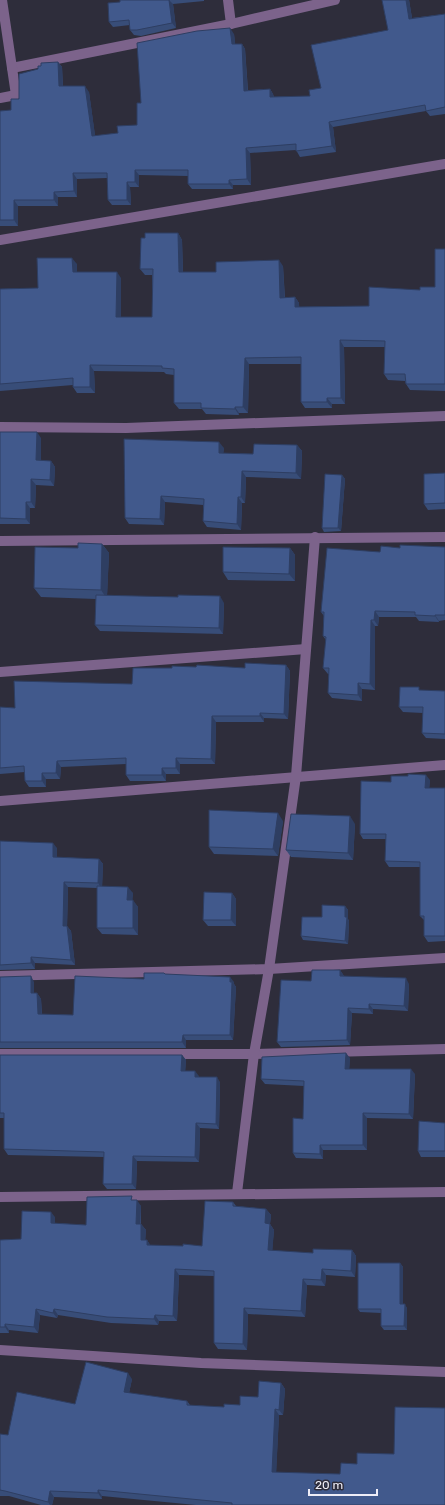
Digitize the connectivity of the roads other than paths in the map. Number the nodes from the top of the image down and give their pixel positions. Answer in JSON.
{"nodes":[{"id":1,"x":2,"y":0,"type":"edge"},
{"id":2,"x":228,"y":0,"type":"edge"},
{"id":3,"x":335,"y":0,"type":"edge"},
{"id":4,"x":231,"y":24,"type":"junction"},
{"id":5,"x":12,"y":68,"type":"junction"},
{"id":6,"x":0,"y":98,"type":"edge"},
{"id":7,"x":445,"y":164,"type":"edge"},
{"id":8,"x":0,"y":240,"type":"edge"},
{"id":9,"x":445,"y":416,"type":"edge"},
{"id":10,"x":0,"y":427,"type":"edge"},
{"id":11,"x":315,"y":537,"type":"junction"},
{"id":12,"x":445,"y":537,"type":"edge"},
{"id":13,"x":0,"y":541,"type":"edge"},
{"id":14,"x":306,"y":649,"type":"junction"},
{"id":15,"x":0,"y":672,"type":"edge"},
{"id":16,"x":445,"y":765,"type":"edge"},
{"id":17,"x":296,"y":776,"type":"junction"},
{"id":18,"x":0,"y":801,"type":"edge"},
{"id":19,"x":445,"y":958,"type":"edge"},
{"id":20,"x":269,"y":969,"type":"junction"},
{"id":21,"x":0,"y":976,"type":"edge"},
{"id":22,"x":445,"y":1049,"type":"edge"},
{"id":23,"x":0,"y":1054,"type":"edge"},
{"id":24,"x":254,"y":1054,"type":"junction"},
{"id":25,"x":445,"y":1192,"type":"edge"},
{"id":26,"x":237,"y":1194,"type":"junction"},
{"id":27,"x":0,"y":1197,"type":"edge"},
{"id":28,"x":0,"y":1350,"type":"edge"},
{"id":29,"x":445,"y":1372,"type":"edge"}],
"edges":[{"from":1,"to":5,"type":"street"},
{"from":2,"to":4,"type":"street"},
{"from":3,"to":4,"type":"street"},
{"from":4,"to":5,"type":"street"},
{"from":5,"to":6,"type":"street"},
{"from":7,"to":8,"type":"street"},
{"from":9,"to":10,"type":"street"},
{"from":11,"to":12,"type":"street"},
{"from":11,"to":13,"type":"street"},
{"from":11,"to":14,"type":"street"},
{"from":14,"to":15,"type":"street"},
{"from":14,"to":17,"type":"street"},
{"from":16,"to":17,"type":"street"},
{"from":17,"to":18,"type":"street"},
{"from":17,"to":20,"type":"street"},
{"from":19,"to":20,"type":"street"},
{"from":20,"to":21,"type":"street"},
{"from":20,"to":24,"type":"street"},
{"from":22,"to":24,"type":"street"},
{"from":23,"to":24,"type":"street"},
{"from":24,"to":26,"type":"street"},
{"from":25,"to":26,"type":"street"},
{"from":26,"to":27,"type":"street"},
{"from":28,"to":29,"type":"street"}]}
